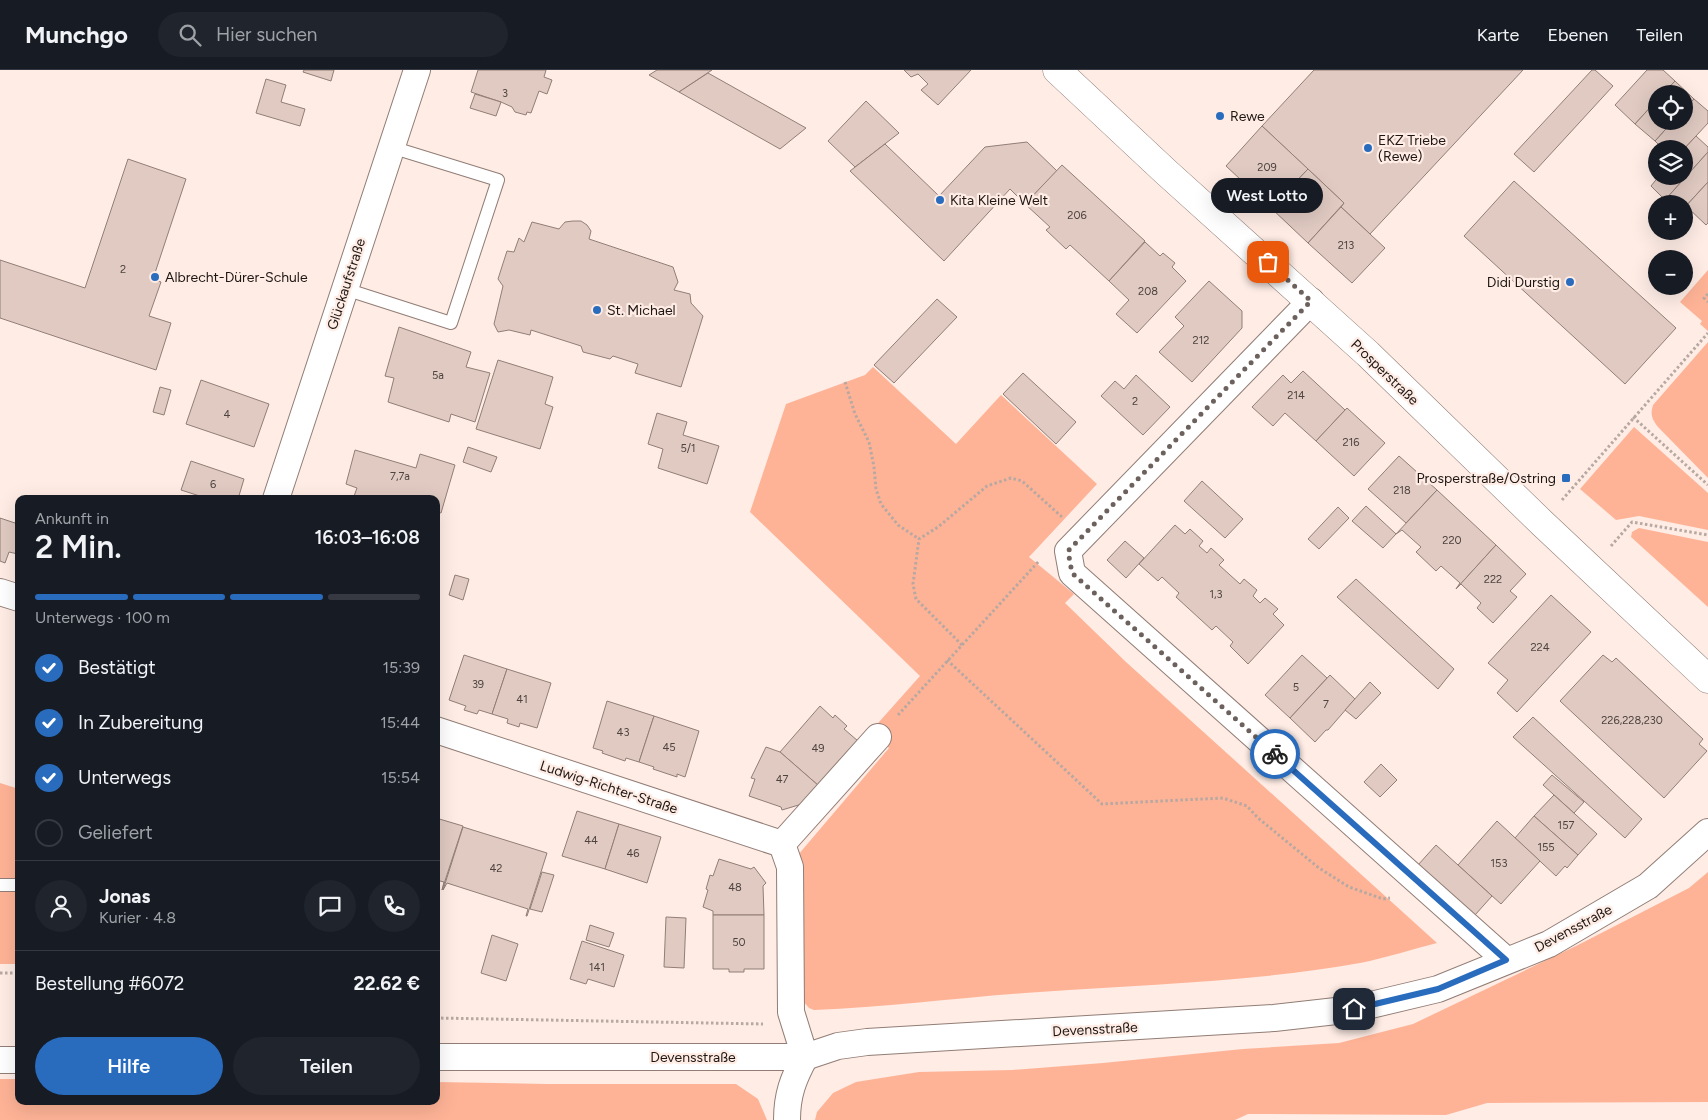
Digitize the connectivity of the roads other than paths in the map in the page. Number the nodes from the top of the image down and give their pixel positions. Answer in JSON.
{"nodes":[{"id":1,"x":416,"y":70,"type":"edge"},
{"id":2,"x":1057,"y":70,"type":"edge"},
{"id":3,"x":391,"y":147,"type":"junction"},
{"id":4,"x":345,"y":289,"type":"junction"},
{"id":5,"x":1311,"y":301,"type":"junction"},
{"id":6,"x":277,"y":495,"type":"edge"},
{"id":7,"x":0,"y":592,"type":"edge"},
{"id":8,"x":15,"y":597,"type":"edge"},
{"id":9,"x":1708,"y":679,"type":"edge"},
{"id":10,"x":440,"y":731,"type":"edge"},
{"id":11,"x":878,"y":737,"type":"road end"},
{"id":12,"x":1708,"y":832,"type":"edge"},
{"id":13,"x":782,"y":844,"type":"junction"},
{"id":14,"x":0,"y":885,"type":"edge"},
{"id":15,"x":15,"y":885,"type":"edge"},
{"id":16,"x":1506,"y":960,"type":"junction"},
{"id":17,"x":440,"y":1056,"type":"edge"},
{"id":18,"x":805,"y":1057,"type":"junction"},
{"id":19,"x":0,"y":1060,"type":"edge"},
{"id":20,"x":15,"y":1060,"type":"edge"},
{"id":21,"x":787,"y":1120,"type":"edge"}],
"edges":[{"from":1,"to":3,"type":"street","name":"Glückaufstraße"},
{"from":2,"to":5,"type":"main road","name":"Prosperstraße"},
{"from":3,"to":4,"type":"street","name":"Glückaufstraße"},
{"from":3,"to":4,"type":"lane"},
{"from":4,"to":6,"type":"street","name":"Glückaufstraße"},
{"from":5,"to":9,"type":"main road","name":"Prosperstraße"},
{"from":5,"to":16,"type":"street"},
{"from":7,"to":8,"type":"street"},
{"from":10,"to":13,"type":"street","name":"Ludwig-Richter-Straße"},
{"from":11,"to":13,"type":"street"},
{"from":12,"to":16,"type":"street","name":"Devensstraße"},
{"from":13,"to":18,"type":"street"},
{"from":14,"to":15,"type":"lane"},
{"from":16,"to":18,"type":"street","name":"Devensstraße"},
{"from":17,"to":18,"type":"street","name":"Devensstraße"},
{"from":18,"to":21,"type":"street"},
{"from":19,"to":20,"type":"street"}]}
